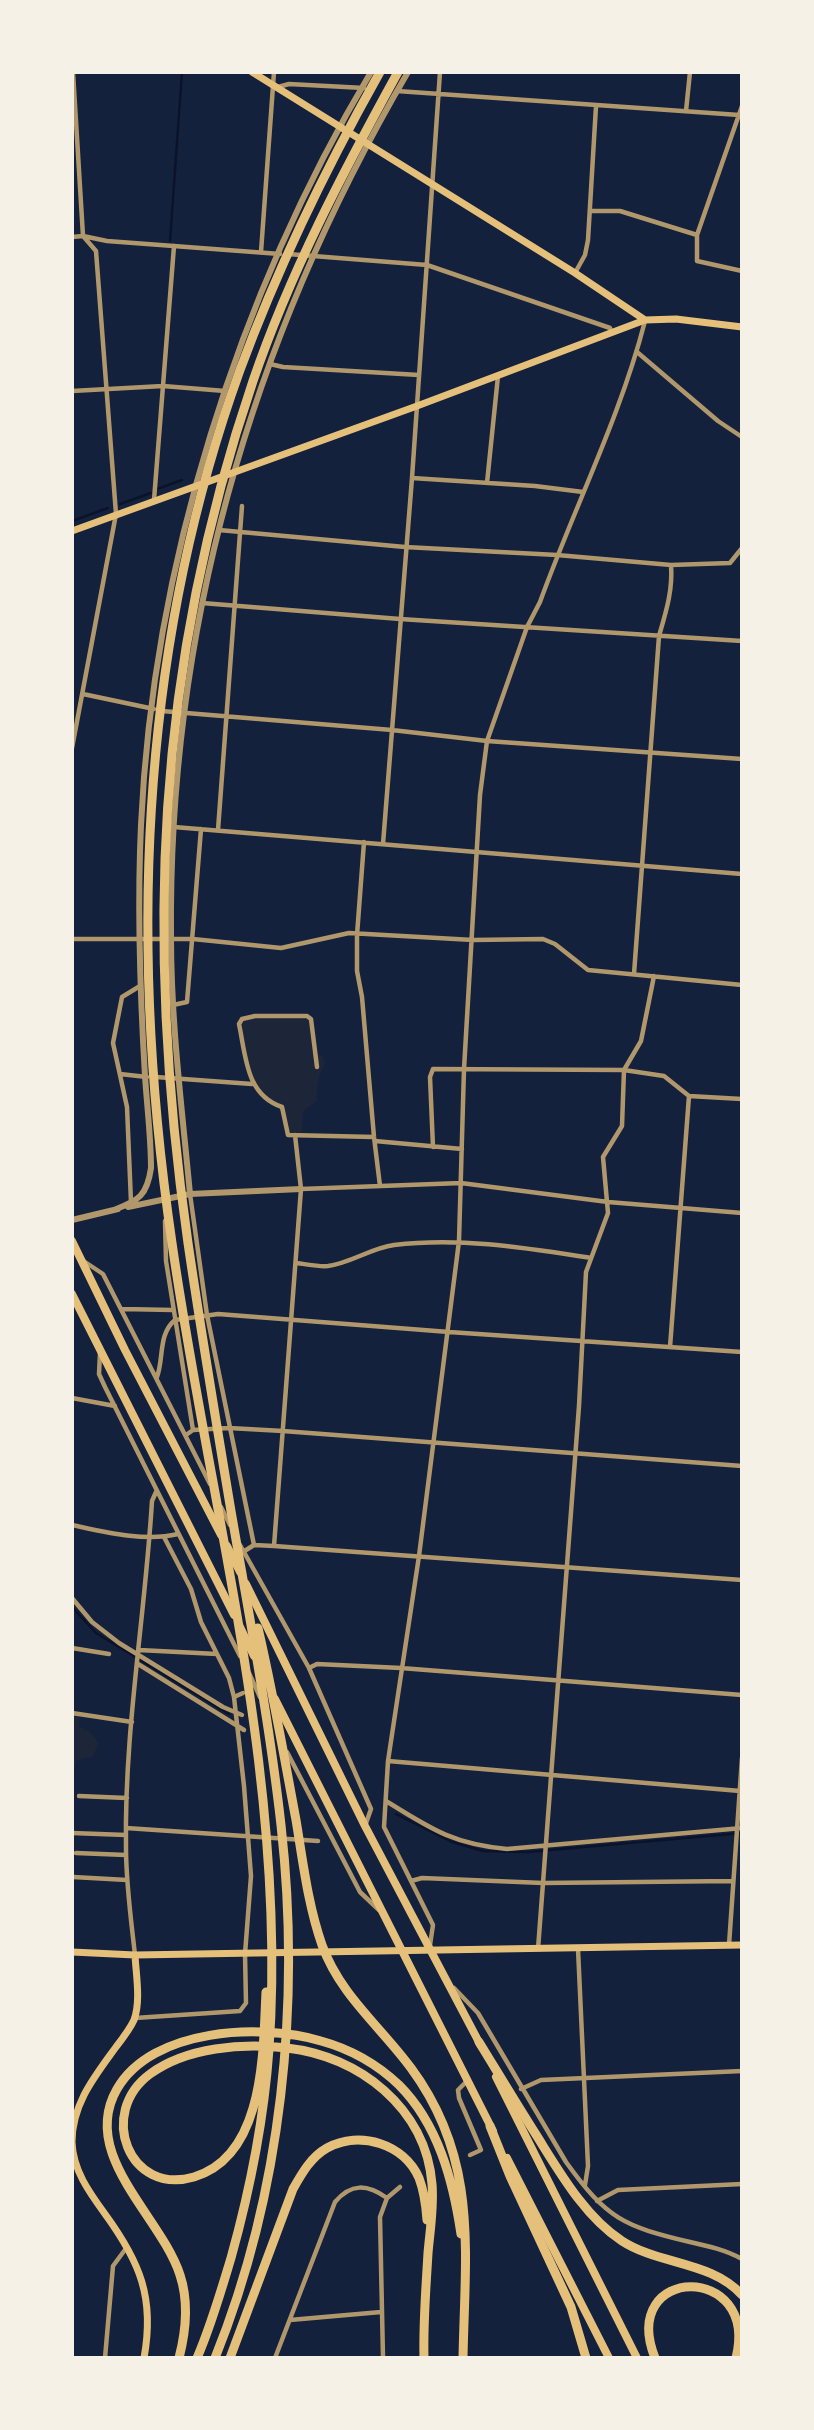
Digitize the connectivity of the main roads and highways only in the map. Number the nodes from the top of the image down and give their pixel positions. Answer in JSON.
{"nodes":[{"id":1,"x":252,"y":72,"type":"edge"},
{"id":2,"x":380,"y":72,"type":"edge"},
{"id":3,"x":398,"y":72,"type":"edge"},
{"id":4,"x":645,"y":320,"type":"junction"},
{"id":5,"x":742,"y":327,"type":"edge"},
{"id":6,"x":72,"y":531,"type":"edge"},
{"id":7,"x":72,"y":1241,"type":"edge"},
{"id":8,"x":72,"y":1294,"type":"edge"},
{"id":9,"x":230,"y":1507,"type":"junction"},
{"id":10,"x":742,"y":1945,"type":"edge"},
{"id":11,"x":429,"y":1951,"type":"junction"},
{"id":12,"x":72,"y":1952,"type":"edge"},
{"id":13,"x":402,"y":1952,"type":"junction"},
{"id":14,"x":135,"y":1955,"type":"junction"},
{"id":15,"x":479,"y":2042,"type":"junction"},
{"id":16,"x":265,"y":2054,"type":"junction"},
{"id":17,"x":490,"y":2126,"type":"junction"},
{"id":18,"x":428,"y":2257,"type":"junction"},
{"id":19,"x":465,"y":2258,"type":"junction"},
{"id":20,"x":742,"y":2295,"type":"edge"},
{"id":21,"x":464,"y":2326,"type":"junction"},
{"id":22,"x":144,"y":2358,"type":"edge"},
{"id":23,"x":179,"y":2358,"type":"edge"},
{"id":24,"x":197,"y":2358,"type":"edge"},
{"id":25,"x":215,"y":2358,"type":"edge"},
{"id":26,"x":230,"y":2358,"type":"edge"},
{"id":27,"x":426,"y":2358,"type":"edge"},
{"id":28,"x":463,"y":2358,"type":"edge"},
{"id":29,"x":470,"y":2358,"type":"edge"},
{"id":30,"x":586,"y":2358,"type":"edge"},
{"id":31,"x":609,"y":2358,"type":"edge"},
{"id":32,"x":637,"y":2358,"type":"edge"},
{"id":33,"x":655,"y":2358,"type":"edge"},
{"id":34,"x":736,"y":2358,"type":"edge"}],
"edges":[{"from":1,"to":4,"type":"main road"},
{"from":2,"to":16,"type":"highway"},
{"from":3,"to":9,"type":"highway"},
{"from":4,"to":5,"type":"main road"},
{"from":4,"to":6,"type":"main road"},
{"from":7,"to":11,"type":"highway"},
{"from":8,"to":13,"type":"highway"},
{"from":9,"to":19,"type":"highway"},
{"from":9,"to":25,"type":"highway"},
{"from":10,"to":11,"type":"main road"},
{"from":11,"to":13,"type":"main road"},
{"from":11,"to":15,"type":"highway"},
{"from":12,"to":14,"type":"main road"},
{"from":13,"to":14,"type":"main road"},
{"from":13,"to":17,"type":"highway"},
{"from":14,"to":22,"type":"main road"},
{"from":15,"to":20,"type":"highway"},
{"from":15,"to":32,"type":"highway"},
{"from":16,"to":18,"type":"highway"},
{"from":16,"to":24,"type":"highway"},
{"from":17,"to":30,"type":"highway"},
{"from":17,"to":31,"type":"highway"},
{"from":18,"to":26,"type":"highway"},
{"from":18,"to":27,"type":"highway"},
{"from":19,"to":21,"type":"highway"},
{"from":19,"to":23,"type":"highway"},
{"from":21,"to":28,"type":"highway"},
{"from":21,"to":29,"type":"highway"},
{"from":33,"to":34,"type":"highway"}]}
